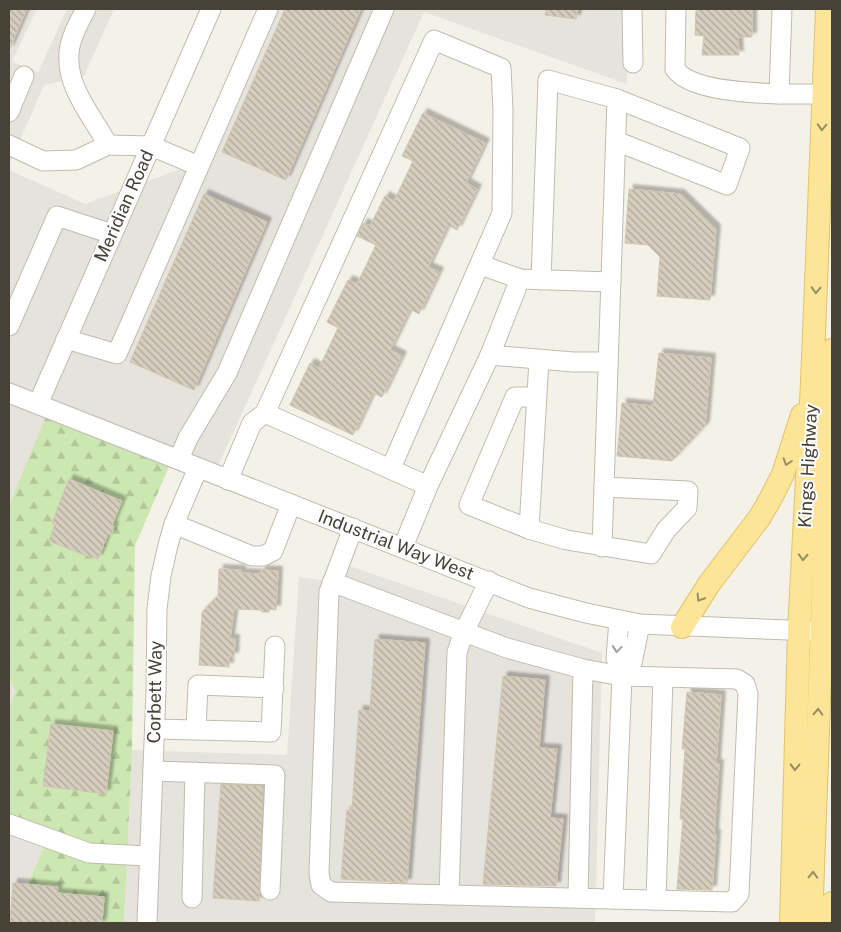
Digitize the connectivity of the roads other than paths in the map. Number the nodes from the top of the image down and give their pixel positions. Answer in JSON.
{"nodes":[{"id":1,"x":86,"y":9,"type":"edge"},
{"id":2,"x":211,"y":9,"type":"edge"},
{"id":3,"x":268,"y":9,"type":"edge"},
{"id":4,"x":384,"y":9,"type":"edge"},
{"id":5,"x":632,"y":9,"type":"edge"},
{"id":6,"x":676,"y":9,"type":"edge"},
{"id":7,"x":782,"y":9,"type":"edge"},
{"id":8,"x":827,"y":9,"type":"edge"},
{"id":9,"x":632,"y":63,"type":"dead end"},
{"id":10,"x":24,"y":76,"type":"dead end"},
{"id":11,"x":779,"y":94,"type":"junction"},
{"id":12,"x":824,"y":94,"type":"junction"},
{"id":13,"x":617,"y":99,"type":"junction"},
{"id":14,"x":9,"y":112,"type":"edge"},
{"id":15,"x":616,"y":141,"type":"junction"},
{"id":16,"x":9,"y":145,"type":"edge"},
{"id":17,"x":108,"y":145,"type":"junction"},
{"id":18,"x":151,"y":146,"type":"junction"},
{"id":19,"x":199,"y":166,"type":"junction"},
{"id":20,"x":112,"y":234,"type":"junction"},
{"id":21,"x":480,"y":265,"type":"junction"},
{"id":22,"x":520,"y":279,"type":"junction"},
{"id":23,"x":541,"y":280,"type":"junction"},
{"id":24,"x":611,"y":282,"type":"junction"},
{"id":25,"x":9,"y":326,"type":"edge"},
{"id":26,"x":66,"y":340,"type":"junction"},
{"id":27,"x":832,"y":350,"type":"edge"},
{"id":28,"x":490,"y":355,"type":"junction"},
{"id":29,"x":539,"y":360,"type":"junction"},
{"id":30,"x":608,"y":362,"type":"junction"},
{"id":31,"x":812,"y":383,"type":"junction"},
{"id":32,"x":9,"y":393,"type":"edge"},
{"id":33,"x":536,"y":397,"type":"junction"},
{"id":34,"x":38,"y":404,"type":"junction"},
{"id":35,"x":265,"y":413,"type":"junction"},
{"id":36,"x":180,"y":460,"type":"junction"},
{"id":37,"x":198,"y":468,"type":"junction"},
{"id":38,"x":391,"y":468,"type":"junction"},
{"id":39,"x":228,"y":480,"type":"junction"},
{"id":40,"x":428,"y":486,"type":"junction"},
{"id":41,"x":604,"y":487,"type":"junction"},
{"id":42,"x":291,"y":504,"type":"junction"},
{"id":43,"x":174,"y":524,"type":"junction"},
{"id":44,"x":353,"y":528,"type":"junction"},
{"id":45,"x":528,"y":529,"type":"junction"},
{"id":46,"x":602,"y":547,"type":"junction"},
{"id":47,"x":403,"y":548,"type":"junction"},
{"id":48,"x":489,"y":581,"type":"junction"},
{"id":49,"x":332,"y":582,"type":"junction"},
{"id":50,"x":619,"y":620,"type":"junction"},
{"id":51,"x":640,"y":624,"type":"junction"},
{"id":52,"x":682,"y":627,"type":"junction"},
{"id":53,"x":799,"y":631,"type":"junction"},
{"id":54,"x":827,"y":631,"type":"edge"},
{"id":55,"x":464,"y":632,"type":"junction"},
{"id":56,"x":275,"y":646,"type":"dead end"},
{"id":57,"x":583,"y":669,"type":"junction"},
{"id":58,"x":622,"y":676,"type":"junction"},
{"id":59,"x":663,"y":678,"type":"junction"},
{"id":60,"x":274,"y":688,"type":"junction"},
{"id":61,"x":155,"y":729,"type":"junction"},
{"id":62,"x":196,"y":730,"type":"junction"},
{"id":63,"x":153,"y":771,"type":"junction"},
{"id":64,"x":195,"y":772,"type":"junction"},
{"id":65,"x":9,"y":824,"type":"edge"},
{"id":66,"x":148,"y":856,"type":"junction"},
{"id":67,"x":270,"y":890,"type":"dead end"},
{"id":68,"x":449,"y":895,"type":"junction"},
{"id":69,"x":192,"y":898,"type":"dead end"},
{"id":70,"x":578,"y":898,"type":"junction"},
{"id":71,"x":613,"y":899,"type":"junction"},
{"id":72,"x":656,"y":900,"type":"junction"},
{"id":73,"x":832,"y":904,"type":"edge"},
{"id":74,"x":147,"y":923,"type":"edge"},
{"id":75,"x":791,"y":923,"type":"edge"},
{"id":76,"x":811,"y":923,"type":"edge"},
{"id":77,"x":825,"y":923,"type":"edge"}],
"edges":[{"from":1,"to":17,"type":"street"},
{"from":2,"to":18,"type":"street","name":"Meridian Road"},
{"from":3,"to":19,"type":"street"},
{"from":4,"to":36,"type":"street"},
{"from":5,"to":9,"type":"street"},
{"from":6,"to":11,"type":"street"},
{"from":7,"to":11,"type":"street"},
{"from":8,"to":12,"type":"main road","name":"Kings Highway"},
{"from":10,"to":14,"type":"street"},
{"from":11,"to":12,"type":"street"},
{"from":12,"to":31,"type":"main road","name":"Kings Highway","one_way":true},
{"from":13,"to":15,"type":"street"},
{"from":13,"to":15,"type":"street"},
{"from":13,"to":23,"type":"street"},
{"from":15,"to":24,"type":"street"},
{"from":16,"to":17,"type":"street"},
{"from":17,"to":18,"type":"street"},
{"from":18,"to":19,"type":"street"},
{"from":18,"to":20,"type":"street","name":"Meridian Road"},
{"from":19,"to":26,"type":"street"},
{"from":20,"to":25,"type":"street"},
{"from":20,"to":26,"type":"street","name":"Meridian Road"},
{"from":21,"to":22,"type":"street"},
{"from":21,"to":35,"type":"street"},
{"from":21,"to":38,"type":"street"},
{"from":22,"to":23,"type":"street"},
{"from":22,"to":28,"type":"street"},
{"from":23,"to":24,"type":"street"},
{"from":24,"to":30,"type":"street"},
{"from":26,"to":34,"type":"street","name":"Meridian Road"},
{"from":27,"to":54,"type":"main road","name":"Kings Highway"},
{"from":28,"to":29,"type":"street"},
{"from":28,"to":40,"type":"street"},
{"from":29,"to":30,"type":"street"},
{"from":29,"to":33,"type":"street"},
{"from":30,"to":41,"type":"street"},
{"from":31,"to":52,"type":"main road","one_way":true},
{"from":31,"to":53,"type":"main road","name":"Kings Highway","one_way":true},
{"from":32,"to":34,"type":"street","name":"Industrial Way West"},
{"from":33,"to":45,"type":"street"},
{"from":33,"to":45,"type":"street"},
{"from":34,"to":36,"type":"street","name":"Industrial Way West"},
{"from":35,"to":38,"type":"street"},
{"from":35,"to":39,"type":"street"},
{"from":36,"to":37,"type":"street","name":"Industrial Way West"},
{"from":37,"to":39,"type":"street","name":"Industrial Way West"},
{"from":37,"to":43,"type":"street","name":"Corbett Way"},
{"from":38,"to":40,"type":"street"},
{"from":39,"to":42,"type":"street","name":"Industrial Way West"},
{"from":40,"to":47,"type":"street"},
{"from":41,"to":46,"type":"street"},
{"from":41,"to":46,"type":"street"},
{"from":42,"to":43,"type":"street"},
{"from":42,"to":44,"type":"street","name":"Industrial Way West"},
{"from":43,"to":61,"type":"street","name":"Corbett Way"},
{"from":44,"to":47,"type":"street","name":"Industrial Way West"},
{"from":44,"to":49,"type":"street"},
{"from":45,"to":46,"type":"street"},
{"from":47,"to":48,"type":"street","name":"Industrial Way West"},
{"from":48,"to":50,"type":"street","name":"Industrial Way West"},
{"from":48,"to":55,"type":"street"},
{"from":49,"to":55,"type":"street"},
{"from":49,"to":68,"type":"street"},
{"from":50,"to":51,"type":"street","name":"Industrial Way West"},
{"from":50,"to":58,"type":"street","one_way":true},
{"from":51,"to":52,"type":"street","name":"Industrial Way West"},
{"from":51,"to":58,"type":"street"},
{"from":52,"to":53,"type":"street","name":"Industrial Way West"},
{"from":53,"to":54,"type":"street","name":"Industrial Way West"},
{"from":53,"to":75,"type":"main road","name":"Kings Highway","one_way":true},
{"from":76,"to":54,"type":"main road","name":"Kings Highway","one_way":true},
{"from":55,"to":57,"type":"street"},
{"from":55,"to":68,"type":"street"},
{"from":56,"to":60,"type":"street"},
{"from":57,"to":58,"type":"street"},
{"from":57,"to":70,"type":"street"},
{"from":58,"to":59,"type":"street"},
{"from":58,"to":71,"type":"street"},
{"from":59,"to":72,"type":"street"},
{"from":59,"to":72,"type":"street"},
{"from":60,"to":62,"type":"street"},
{"from":60,"to":62,"type":"street"},
{"from":61,"to":62,"type":"street"},
{"from":61,"to":63,"type":"street","name":"Corbett Way"},
{"from":63,"to":64,"type":"street"},
{"from":63,"to":66,"type":"street","name":"Corbett Way"},
{"from":64,"to":67,"type":"street"},
{"from":64,"to":69,"type":"street"},
{"from":65,"to":66,"type":"street"},
{"from":66,"to":74,"type":"street","name":"Corbett Way"},
{"from":68,"to":70,"type":"street"},
{"from":70,"to":71,"type":"street"},
{"from":71,"to":72,"type":"street"},
{"from":73,"to":77,"type":"main road"}]}
